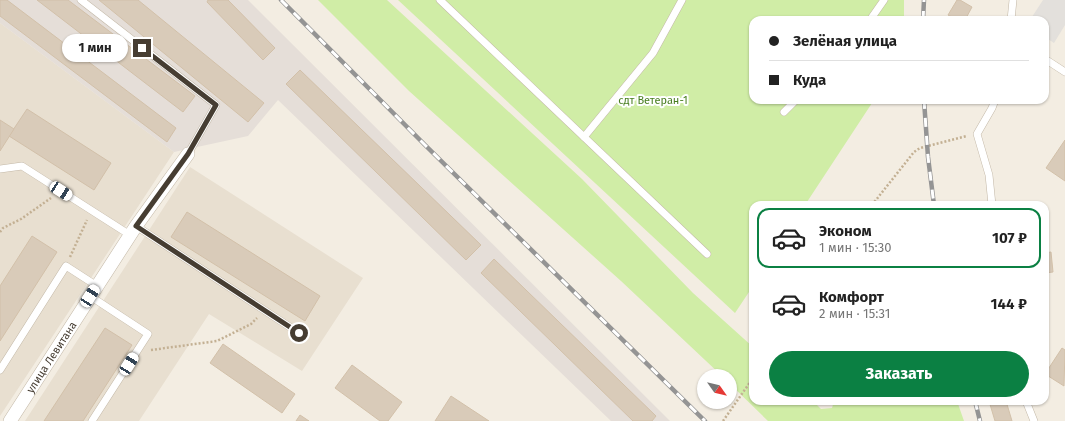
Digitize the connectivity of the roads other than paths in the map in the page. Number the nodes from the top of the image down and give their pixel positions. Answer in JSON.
{"nodes":[{"id":1,"x":81,"y":0,"type":"edge"},
{"id":2,"x":440,"y":0,"type":"edge"},
{"id":3,"x":682,"y":0,"type":"edge"},
{"id":4,"x":884,"y":0,"type":"edge"},
{"id":5,"x":1013,"y":0,"type":"edge"},
{"id":6,"x":873,"y":16,"type":"edge"},
{"id":7,"x":1011,"y":16,"type":"edge"},
{"id":8,"x":1049,"y":62,"type":"edge"},
{"id":9,"x":1065,"y":72,"type":"edge"},
{"id":10,"x":792,"y":104,"type":"edge"},
{"id":11,"x":994,"y":104,"type":"edge"},
{"id":12,"x":784,"y":112,"type":"dead end"},
{"id":13,"x":584,"y":137,"type":"junction"},
{"id":14,"x":188,"y":154,"type":"joint"},
{"id":15,"x":0,"y":169,"type":"edge"},
{"id":16,"x":992,"y":201,"type":"edge"},
{"id":17,"x":133,"y":231,"type":"junction"},
{"id":18,"x":707,"y":254,"type":"dead end"},
{"id":19,"x":94,"y":291,"type":"junction"},
{"id":20,"x":299,"y":333,"type":"dead end"},
{"id":21,"x":0,"y":370,"type":"edge"},
{"id":22,"x":1028,"y":405,"type":"edge"},
{"id":23,"x":10,"y":421,"type":"edge"},
{"id":24,"x":92,"y":421,"type":"edge"},
{"id":25,"x":1034,"y":421,"type":"edge"}],
"edges":[{"from":1,"to":14,"type":"lane"},
{"from":2,"to":13,"type":"lane"},
{"from":3,"to":13,"type":"lane"},
{"from":4,"to":6,"type":"lane"},
{"from":5,"to":7,"type":"lane"},
{"from":8,"to":9,"type":"lane"},
{"from":10,"to":12,"type":"lane"},
{"from":11,"to":16,"type":"lane"},
{"from":13,"to":18,"type":"lane"},
{"from":14,"to":17,"type":"street","name":"улица Левитана"},
{"from":15,"to":17,"type":"lane"},
{"from":17,"to":19,"type":"street","name":"улица Левитана"},
{"from":17,"to":20,"type":"lane"},
{"from":19,"to":21,"type":"lane"},
{"from":19,"to":23,"type":"street","name":"улица Левитана"},
{"from":19,"to":24,"type":"lane"},
{"from":22,"to":25,"type":"lane"}]}
